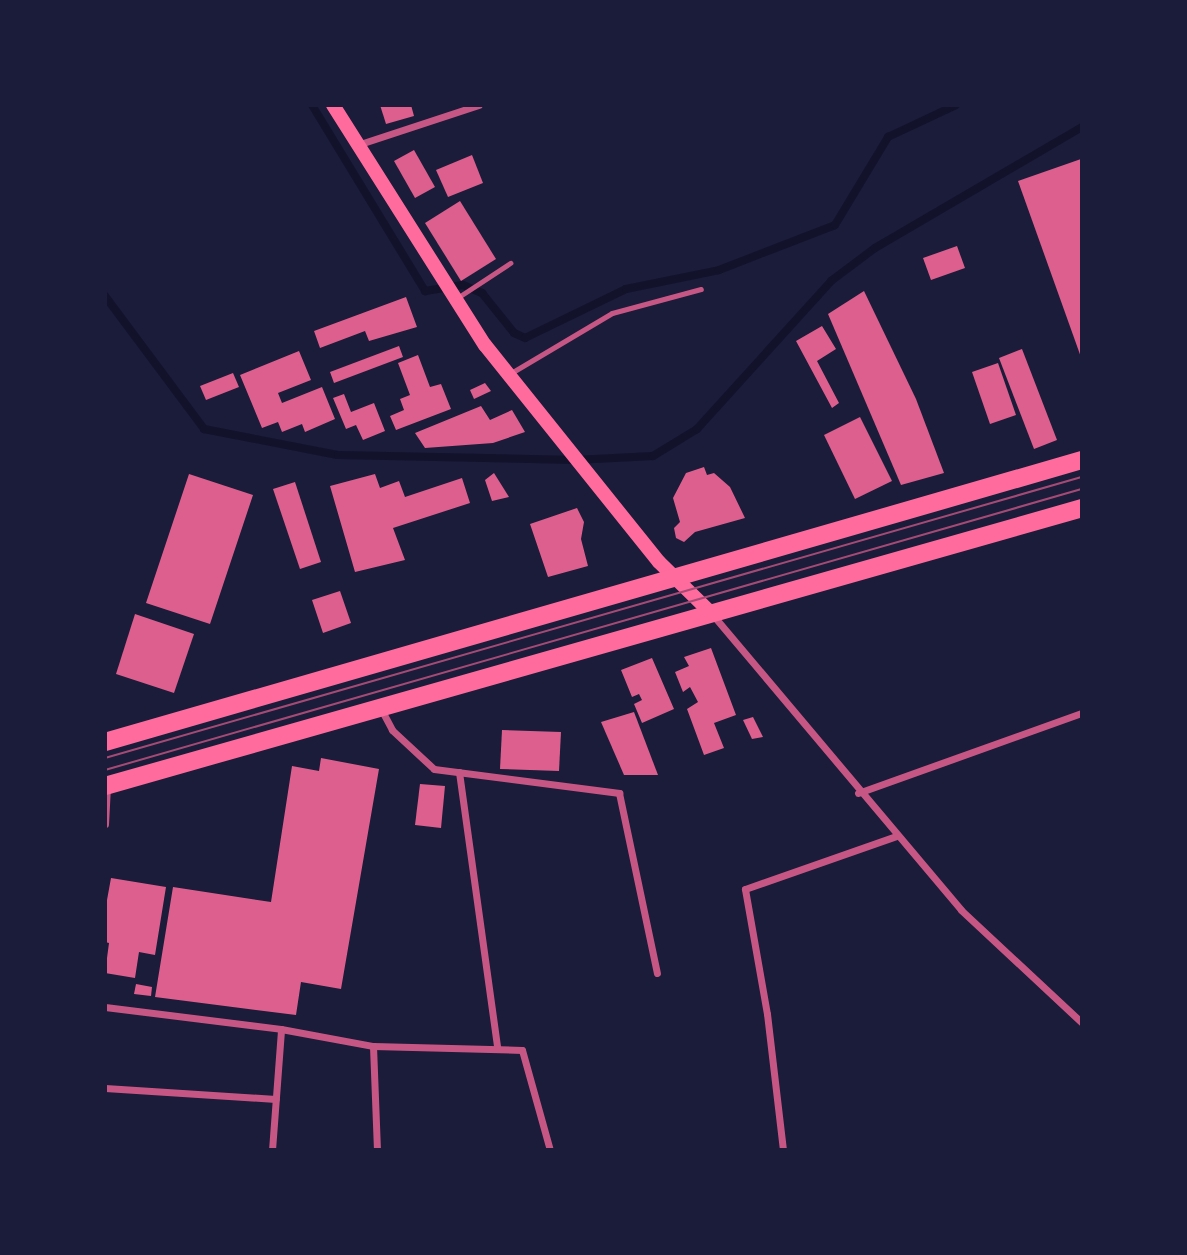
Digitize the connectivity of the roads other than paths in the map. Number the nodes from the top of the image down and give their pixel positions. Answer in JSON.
{"nodes":[{"id":1,"x":333,"y":105,"type":"edge"},
{"id":2,"x":479,"y":105,"type":"edge"},
{"id":3,"x":355,"y":145,"type":"junction"},
{"id":4,"x":510,"y":263,"type":"dead end"},
{"id":5,"x":701,"y":289,"type":"dead end"},
{"id":6,"x":454,"y":300,"type":"junction"},
{"id":7,"x":508,"y":375,"type":"junction"},
{"id":8,"x":1082,"y":460,"type":"edge"},
{"id":9,"x":1082,"y":508,"type":"edge"},
{"id":10,"x":675,"y":576,"type":"junction"},
{"id":11,"x":712,"y":614,"type":"junction"},
{"id":12,"x":381,"y":708,"type":"junction"},
{"id":13,"x":1082,"y":713,"type":"edge"},
{"id":14,"x":105,"y":742,"type":"edge"},
{"id":15,"x":459,"y":772,"type":"junction"},
{"id":16,"x":106,"y":786,"type":"edge"},
{"id":17,"x":858,"y":793,"type":"junction"},
{"id":18,"x":105,"y":824,"type":"edge"},
{"id":19,"x":896,"y":836,"type":"junction"},
{"id":20,"x":657,"y":973,"type":"dead end"},
{"id":21,"x":105,"y":1007,"type":"edge"},
{"id":22,"x":1082,"y":1023,"type":"edge"},
{"id":23,"x":281,"y":1028,"type":"junction"},
{"id":24,"x":373,"y":1046,"type":"junction"},
{"id":25,"x":497,"y":1047,"type":"junction"},
{"id":26,"x":105,"y":1088,"type":"edge"},
{"id":27,"x":276,"y":1099,"type":"junction"},
{"id":28,"x":272,"y":1150,"type":"edge"},
{"id":29,"x":377,"y":1150,"type":"edge"},
{"id":30,"x":550,"y":1150,"type":"edge"},
{"id":31,"x":783,"y":1150,"type":"edge"}],
"edges":[{"from":1,"to":3,"type":"main road"},
{"from":2,"to":3,"type":"street"},
{"from":3,"to":6,"type":"main road"},
{"from":4,"to":6,"type":"lane"},
{"from":5,"to":7,"type":"lane"},
{"from":6,"to":7,"type":"main road"},
{"from":7,"to":10,"type":"main road"},
{"from":8,"to":10,"type":"main road"},
{"from":9,"to":11,"type":"main road"},
{"from":10,"to":11,"type":"main road"},
{"from":10,"to":14,"type":"main road"},
{"from":11,"to":12,"type":"main road"},
{"from":11,"to":17,"type":"street"},
{"from":12,"to":15,"type":"street"},
{"from":12,"to":16,"type":"main road"},
{"from":13,"to":17,"type":"street"},
{"from":15,"to":20,"type":"street"},
{"from":15,"to":25,"type":"street"},
{"from":16,"to":18,"type":"street"},
{"from":17,"to":19,"type":"street"},
{"from":19,"to":22,"type":"street"},
{"from":19,"to":31,"type":"street"},
{"from":21,"to":23,"type":"street"},
{"from":23,"to":24,"type":"street"},
{"from":23,"to":27,"type":"street"},
{"from":24,"to":25,"type":"street"},
{"from":24,"to":29,"type":"street"},
{"from":25,"to":30,"type":"street"},
{"from":26,"to":27,"type":"street"},
{"from":27,"to":28,"type":"street"}]}
